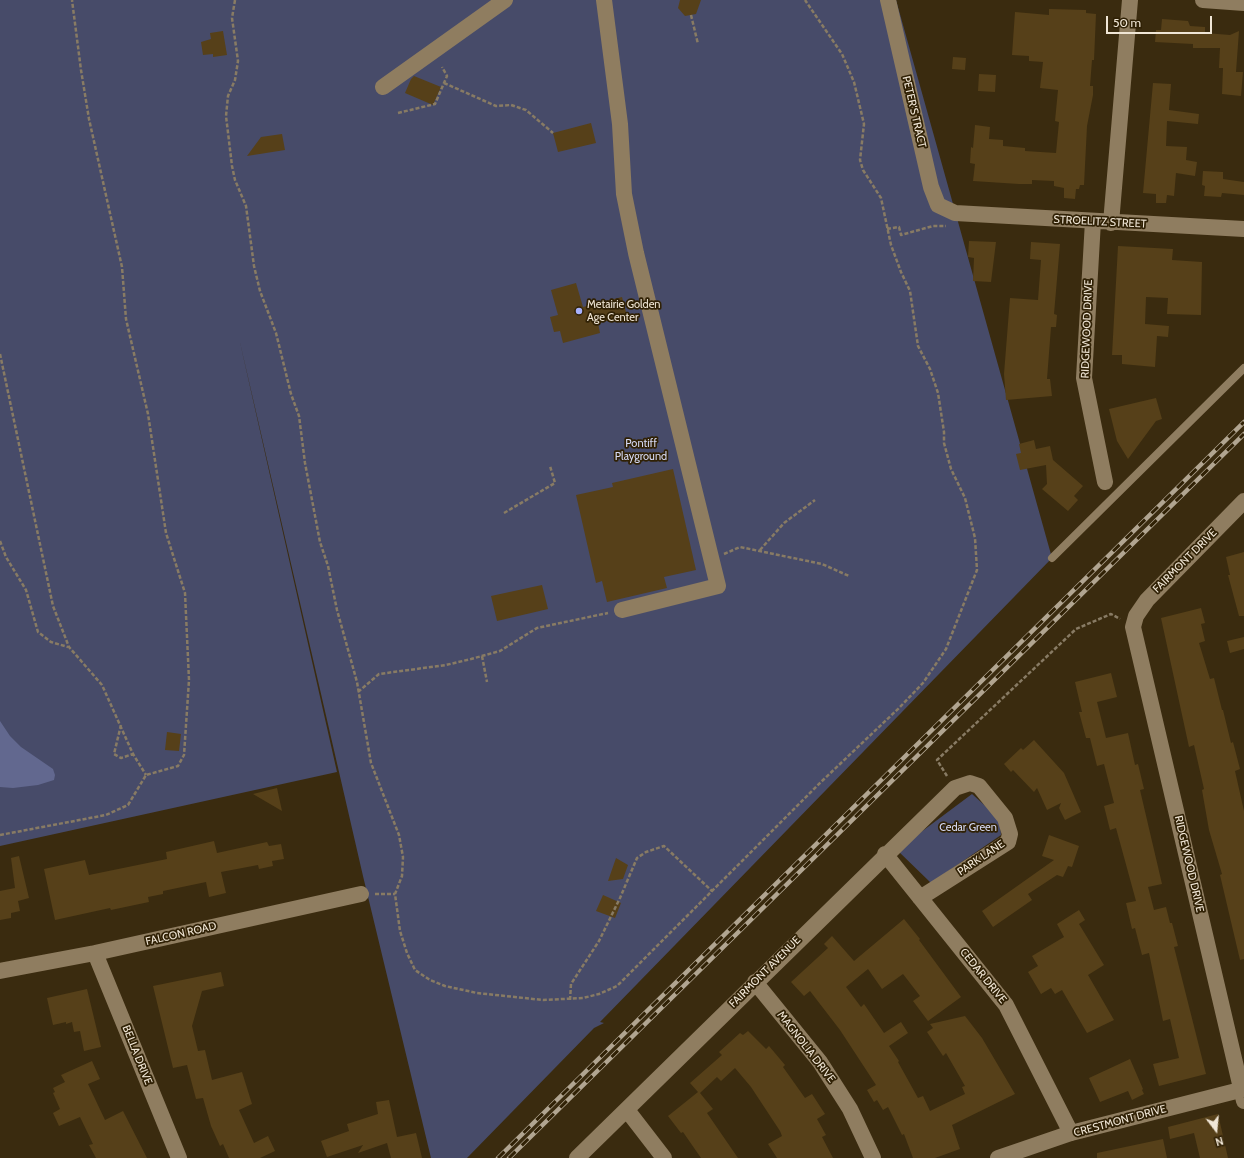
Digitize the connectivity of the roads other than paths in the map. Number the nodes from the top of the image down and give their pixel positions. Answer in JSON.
{"nodes":[{"id":1,"x":504,"y":0,"type":"edge"},
{"id":2,"x":604,"y":0,"type":"edge"},
{"id":3,"x":888,"y":0,"type":"edge"},
{"id":4,"x":1130,"y":0,"type":"edge"},
{"id":5,"x":1203,"y":0,"type":"edge"},
{"id":6,"x":1244,"y":3,"type":"edge"},
{"id":7,"x":383,"y":87,"type":"dead end"},
{"id":8,"x":955,"y":214,"type":"joint"},
{"id":9,"x":1093,"y":222,"type":"junction"},
{"id":10,"x":1111,"y":222,"type":"junction"},
{"id":11,"x":1244,"y":229,"type":"edge"},
{"id":12,"x":1244,"y":368,"type":"edge"},
{"id":13,"x":1104,"y":482,"type":"dead end"},
{"id":14,"x":1244,"y":501,"type":"edge"},
{"id":15,"x":1052,"y":558,"type":"dead end"},
{"id":16,"x":622,"y":610,"type":"road end"},
{"id":17,"x":1133,"y":627,"type":"joint"},
{"id":18,"x":955,"y":788,"type":"joint"},
{"id":19,"x":885,"y":854,"type":"junction"},
{"id":20,"x":361,"y":894,"type":"road end"},
{"id":21,"x":920,"y":898,"type":"junction"},
{"id":22,"x":96,"y":953,"type":"junction"},
{"id":23,"x":0,"y":971,"type":"edge"},
{"id":24,"x":755,"y":982,"type":"junction"},
{"id":25,"x":1243,"y":1093,"type":"edge"},
{"id":26,"x":627,"y":1110,"type":"junction"},
{"id":27,"x":1071,"y":1133,"type":"junction"},
{"id":28,"x":179,"y":1158,"type":"edge"},
{"id":29,"x":577,"y":1158,"type":"edge"},
{"id":30,"x":664,"y":1158,"type":"edge"},
{"id":31,"x":873,"y":1158,"type":"edge"},
{"id":32,"x":998,"y":1158,"type":"edge"}],
"edges":[{"from":1,"to":7,"type":"street"},
{"from":2,"to":16,"type":"street"},
{"from":3,"to":8,"type":"street","name":"PETER'S TRACT"},
{"from":4,"to":10,"type":"street"},
{"from":5,"to":6,"type":"street"},
{"from":8,"to":9,"type":"street","name":"STROELITZ STREET"},
{"from":9,"to":10,"type":"street","name":"STROELITZ STREET"},
{"from":9,"to":13,"type":"street","name":"RIDGEWOOD DRIVE"},
{"from":10,"to":11,"type":"street","name":"STROELITZ STREET"},
{"from":12,"to":15,"type":"lane"},
{"from":14,"to":17,"type":"street","name":"FAIRMONT DRIVE"},
{"from":17,"to":25,"type":"street","name":"RIDGEWOOD DRIVE"},
{"from":18,"to":19,"type":"street","name":"FAIRMONT AVENUE"},
{"from":18,"to":21,"type":"street","name":"PARK LANE"},
{"from":19,"to":21,"type":"street","name":"CEDAR DRIVE"},
{"from":19,"to":24,"type":"street","name":"FAIRMONT AVENUE"},
{"from":20,"to":22,"type":"street","name":"FALCON ROAD"},
{"from":21,"to":27,"type":"street","name":"CEDAR DRIVE"},
{"from":22,"to":23,"type":"street","name":"FALCON ROAD"},
{"from":22,"to":28,"type":"street","name":"BELLA DRIVE"},
{"from":24,"to":26,"type":"street","name":"FAIRMONT AVENUE"},
{"from":24,"to":31,"type":"street","name":"MAGNOLIA DRIVE"},
{"from":25,"to":27,"type":"street","name":"CRESTMONT DRIVE"},
{"from":26,"to":29,"type":"street","name":"FAIRMONT AVENUE"},
{"from":26,"to":30,"type":"street"},
{"from":27,"to":32,"type":"street","name":"CRESTMONT DRIVE"}]}
